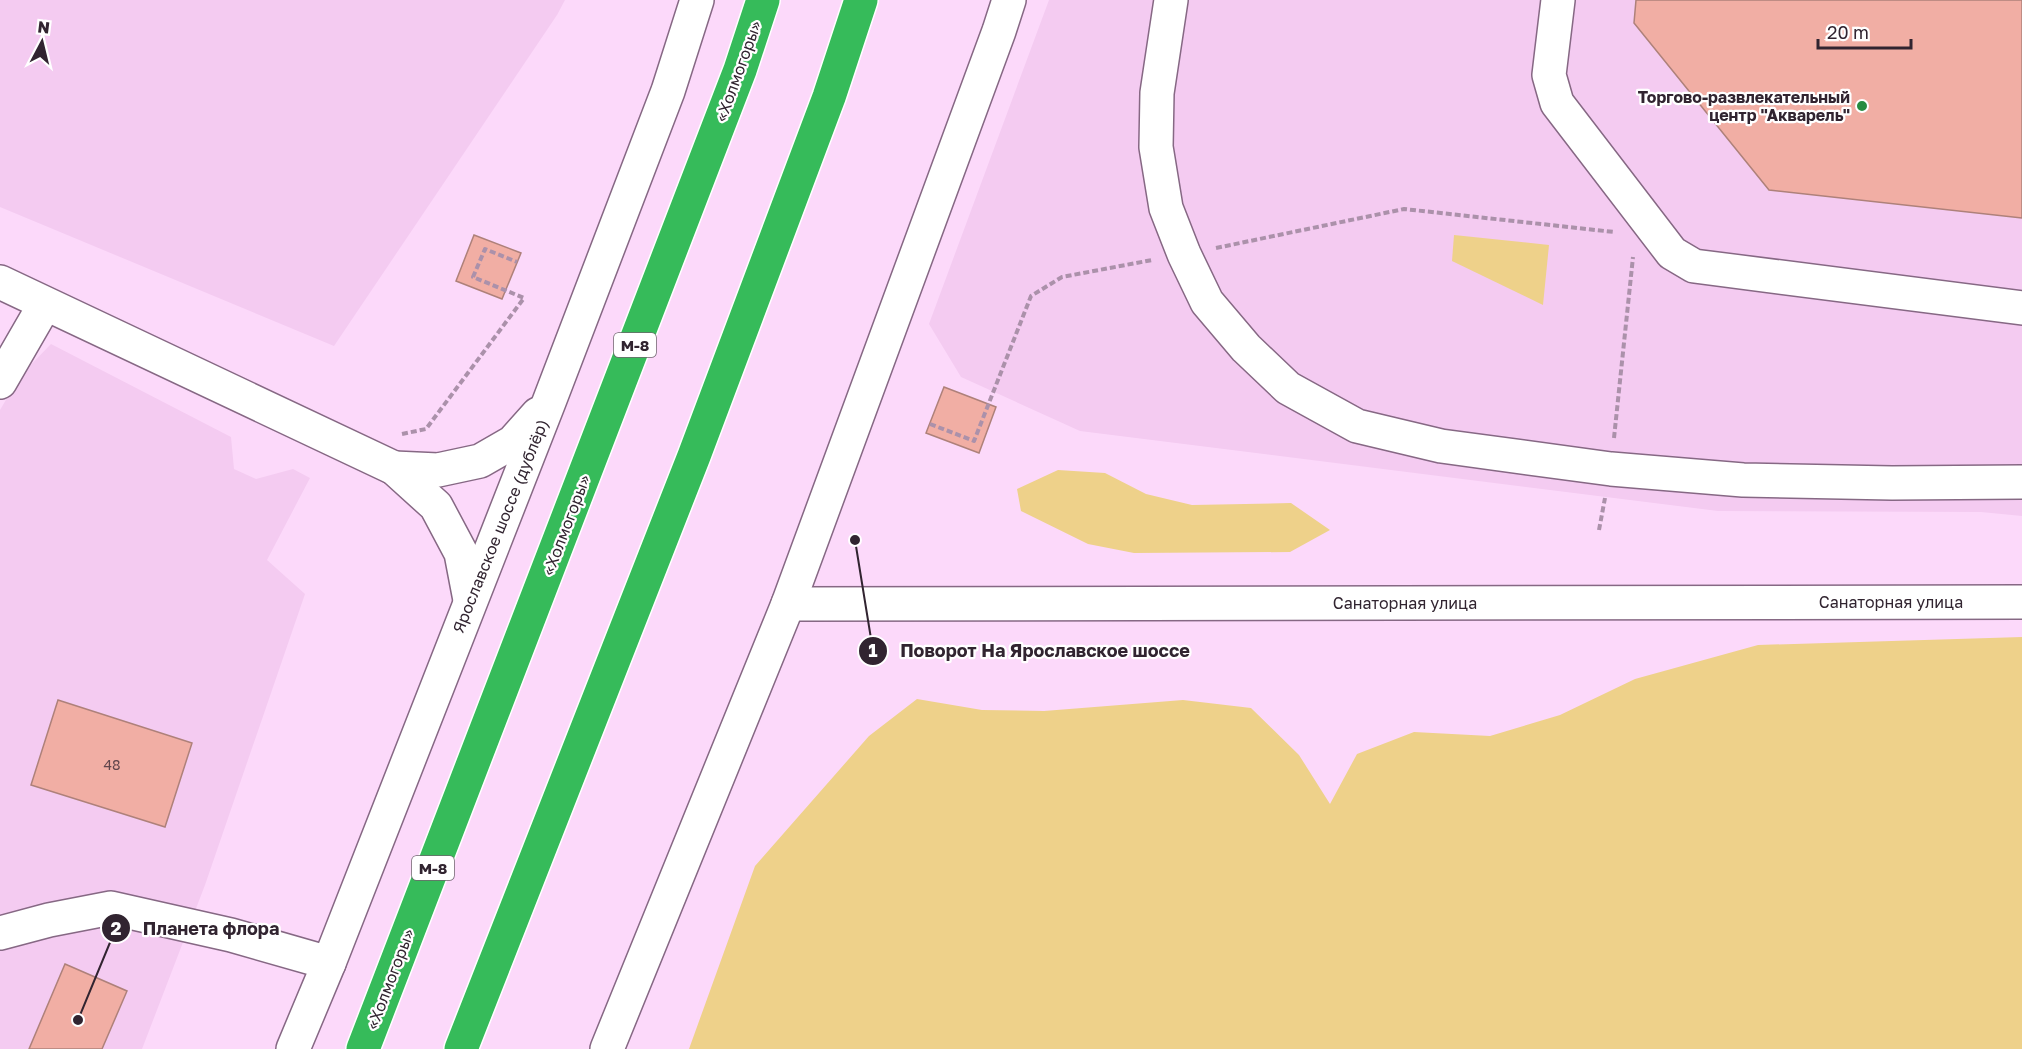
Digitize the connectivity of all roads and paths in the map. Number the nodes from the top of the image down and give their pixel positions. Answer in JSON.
{"nodes":[{"id":1,"x":697,"y":0,"type":"edge"},
{"id":2,"x":763,"y":0,"type":"edge"},
{"id":3,"x":861,"y":0,"type":"edge"},
{"id":4,"x":1009,"y":0,"type":"edge"},
{"id":5,"x":1171,"y":0,"type":"edge"},
{"id":6,"x":1558,"y":0,"type":"edge"},
{"id":7,"x":1639,"y":229,"type":"junction"},
{"id":8,"x":1184,"y":254,"type":"junction"},
{"id":9,"x":517,"y":262,"type":"dead end"},
{"id":10,"x":0,"y":282,"type":"edge"},
{"id":11,"x":45,"y":304,"type":"junction"},
{"id":12,"x":2022,"y":308,"type":"edge"},
{"id":13,"x":0,"y":382,"type":"edge"},
{"id":14,"x":549,"y":402,"type":"junction"},
{"id":15,"x":930,"y":424,"type":"dead end"},
{"id":16,"x":398,"y":435,"type":"dead end"},
{"id":17,"x":394,"y":468,"type":"junction"},
{"id":18,"x":1611,"y":469,"type":"junction"},
{"id":19,"x":2022,"y":482,"type":"edge"},
{"id":20,"x":1599,"y":530,"type":"dead end"},
{"id":21,"x":470,"y":600,"type":"junction"},
{"id":22,"x":2022,"y":602,"type":"edge"},
{"id":23,"x":788,"y":604,"type":"junction"},
{"id":24,"x":0,"y":933,"type":"edge"},
{"id":25,"x":329,"y":963,"type":"junction"},
{"id":26,"x":293,"y":1049,"type":"edge"},
{"id":27,"x":363,"y":1049,"type":"edge"},
{"id":28,"x":461,"y":1049,"type":"edge"},
{"id":29,"x":607,"y":1049,"type":"edge"}],
"edges":[{"from":1,"to":14,"type":"street","name":"Ярославское шоссе (дублёр)"},
{"from":2,"to":27,"type":"highway","name":"«Холмогоры»","number":"М-8"},
{"from":3,"to":28,"type":"highway"},
{"from":4,"to":23,"type":"street"},
{"from":5,"to":8,"type":"street"},
{"from":6,"to":7,"type":"street"},
{"from":7,"to":8,"type":"path"},
{"from":7,"to":12,"type":"street"},
{"from":7,"to":18,"type":"path"},
{"from":8,"to":15,"type":"path"},
{"from":8,"to":18,"type":"street"},
{"from":9,"to":16,"type":"path"},
{"from":10,"to":11,"type":"street"},
{"from":11,"to":13,"type":"street"},
{"from":11,"to":17,"type":"street"},
{"from":14,"to":17,"type":"street"},
{"from":14,"to":21,"type":"street","name":"Ярославское шоссе (дублёр)"},
{"from":17,"to":21,"type":"street"},
{"from":18,"to":19,"type":"street"},
{"from":18,"to":20,"type":"path"},
{"from":21,"to":25,"type":"street","name":"Ярославское шоссе (дублёр)"},
{"from":22,"to":23,"type":"street","name":"Санаторная улица"},
{"from":23,"to":29,"type":"street"},
{"from":24,"to":25,"type":"street"},
{"from":25,"to":26,"type":"street","name":"Ярославское шоссе (дублёр)"}]}
